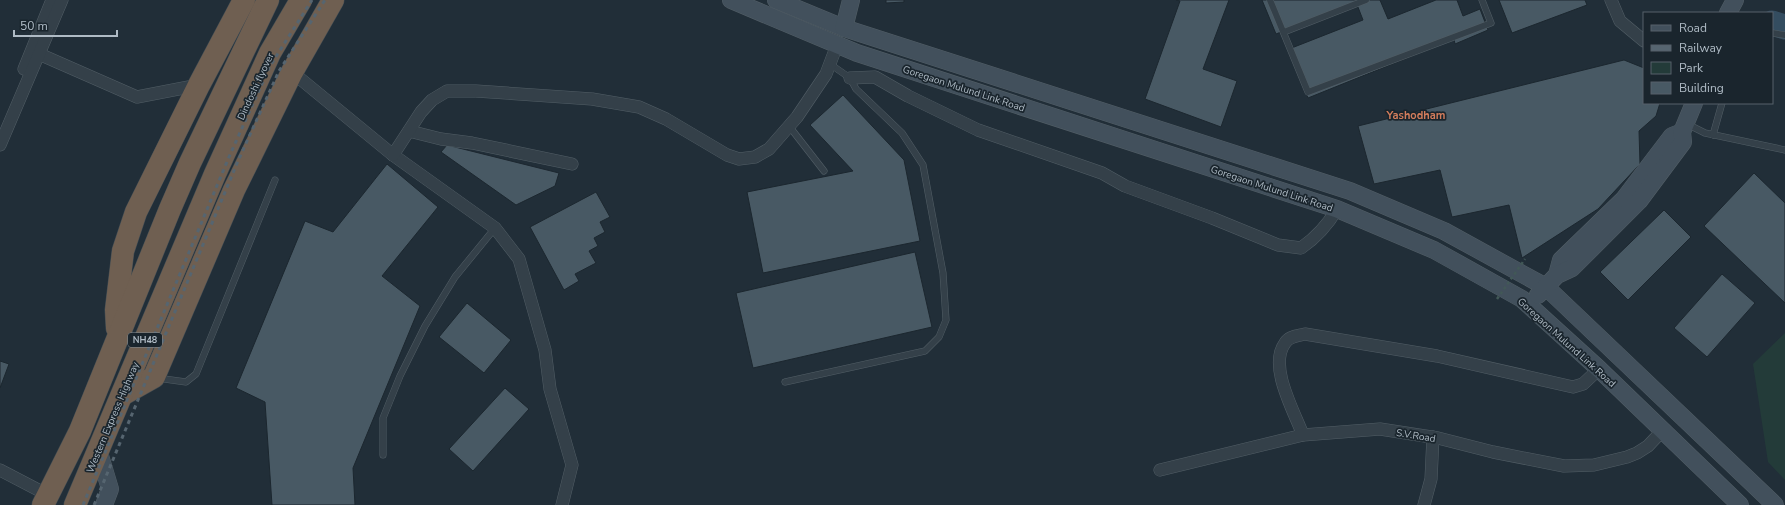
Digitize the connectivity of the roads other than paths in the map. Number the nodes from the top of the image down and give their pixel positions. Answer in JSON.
{"nodes":[{"id":1,"x":52,"y":0,"type":"edge"},
{"id":2,"x":62,"y":0,"type":"edge"},
{"id":3,"x":244,"y":0,"type":"edge"},
{"id":4,"x":268,"y":0,"type":"edge"},
{"id":5,"x":301,"y":0,"type":"edge"},
{"id":6,"x":333,"y":0,"type":"edge"},
{"id":7,"x":731,"y":0,"type":"edge"},
{"id":8,"x":776,"y":0,"type":"edge"},
{"id":9,"x":851,"y":0,"type":"edge"},
{"id":10,"x":1270,"y":0,"type":"edge"},
{"id":11,"x":1366,"y":0,"type":"edge"},
{"id":12,"x":1482,"y":0,"type":"edge"},
{"id":13,"x":1611,"y":0,"type":"edge"},
{"id":14,"x":1735,"y":0,"type":"edge"},
{"id":15,"x":1729,"y":12,"type":"edge"},
{"id":16,"x":844,"y":28,"type":"junction"},
{"id":17,"x":1284,"y":32,"type":"junction"},
{"id":18,"x":1773,"y":33,"type":"edge"},
{"id":19,"x":1785,"y":35,"type":"edge"},
{"id":20,"x":1643,"y":40,"type":"edge"},
{"id":21,"x":837,"y":45,"type":"junction"},
{"id":22,"x":40,"y":54,"type":"junction"},
{"id":23,"x":830,"y":64,"type":"junction"},
{"id":24,"x":28,"y":69,"type":"junction"},
{"id":25,"x":292,"y":72,"type":"junction"},
{"id":26,"x":850,"y":78,"type":"junction"},
{"id":27,"x":199,"y":85,"type":"junction"},
{"id":28,"x":1694,"y":104,"type":"edge"},
{"id":29,"x":1722,"y":104,"type":"edge"},
{"id":30,"x":790,"y":126,"type":"junction"},
{"id":31,"x":0,"y":127,"type":"edge"},
{"id":32,"x":1685,"y":128,"type":"junction"},
{"id":33,"x":409,"y":131,"type":"junction"},
{"id":34,"x":1713,"y":135,"type":"junction"},
{"id":35,"x":0,"y":143,"type":"edge"},
{"id":36,"x":1785,"y":150,"type":"edge"},
{"id":37,"x":394,"y":154,"type":"junction"},
{"id":38,"x":572,"y":164,"type":"dead end"},
{"id":39,"x":824,"y":171,"type":"dead end"},
{"id":40,"x":1292,"y":173,"type":"junction"},
{"id":41,"x":215,"y":174,"type":"joint"},
{"id":42,"x":276,"y":180,"type":"dead end"},
{"id":43,"x":1284,"y":193,"type":"junction"},
{"id":44,"x":1336,"y":209,"type":"junction"},
{"id":45,"x":495,"y":228,"type":"junction"},
{"id":46,"x":1552,"y":281,"type":"junction"},
{"id":47,"x":1529,"y":305,"type":"junction"},
{"id":48,"x":118,"y":338,"type":"junction"},
{"id":49,"x":1599,"y":369,"type":"junction"},
{"id":50,"x":154,"y":378,"type":"junction"},
{"id":51,"x":785,"y":382,"type":"dead end"},
{"id":52,"x":122,"y":395,"type":"junction"},
{"id":53,"x":1663,"y":430,"type":"junction"},
{"id":54,"x":1303,"y":435,"type":"junction"},
{"id":55,"x":1433,"y":437,"type":"junction"},
{"id":56,"x":98,"y":449,"type":"junction"},
{"id":57,"x":383,"y":455,"type":"dead end"},
{"id":58,"x":0,"y":470,"type":"edge"},
{"id":59,"x":1160,"y":470,"type":"dead end"},
{"id":60,"x":43,"y":501,"type":"edge"},
{"id":61,"x":75,"y":505,"type":"edge"},
{"id":62,"x":104,"y":505,"type":"edge"},
{"id":63,"x":562,"y":505,"type":"edge"},
{"id":64,"x":1424,"y":505,"type":"edge"},
{"id":65,"x":1740,"y":505,"type":"edge"},
{"id":66,"x":1775,"y":505,"type":"edge"}],
"edges":[{"from":1,"to":24,"type":"street"},
{"from":2,"to":22,"type":"street"},
{"from":3,"to":27,"type":"highway"},
{"from":4,"to":48,"type":"highway","number":"NH48"},
{"from":5,"to":41,"type":"highway","name":"Dindoshi flyover","number":"NH48"},
{"from":6,"to":25,"type":"highway"},
{"from":7,"to":21,"type":"main road","name":"Goregaon Mulund Link Road"},
{"from":8,"to":16,"type":"main road","name":"Goregaon Mulund Link Road"},
{"from":9,"to":16,"type":"main road"},
{"from":10,"to":17,"type":"lane"},
{"from":11,"to":17,"type":"lane"},
{"from":12,"to":17,"type":"lane"},
{"from":13,"to":20,"type":"street"},
{"from":14,"to":15,"type":"main road"},
{"from":16,"to":40,"type":"main road","name":"Goregaon Mulund Link Road"},
{"from":18,"to":19,"type":"lane"},
{"from":21,"to":23,"type":"street"},
{"from":21,"to":43,"type":"main road","name":"Goregaon Mulund Link Road"},
{"from":22,"to":24,"type":"street"},
{"from":22,"to":27,"type":"street"},
{"from":23,"to":26,"type":"lane"},
{"from":23,"to":30,"type":"street"},
{"from":24,"to":31,"type":"street"},
{"from":24,"to":35,"type":"street"},
{"from":25,"to":37,"type":"street"},
{"from":25,"to":50,"type":"highway"},
{"from":26,"to":44,"type":"street"},
{"from":26,"to":51,"type":"lane"},
{"from":27,"to":48,"type":"highway"},
{"from":28,"to":32,"type":"main road"},
{"from":29,"to":34,"type":"lane"},
{"from":30,"to":33,"type":"street"},
{"from":30,"to":39,"type":"lane"},
{"from":32,"to":34,"type":"lane"},
{"from":32,"to":46,"type":"main road"},
{"from":33,"to":37,"type":"street"},
{"from":33,"to":38,"type":"street"},
{"from":34,"to":36,"type":"lane"},
{"from":37,"to":45,"type":"street"},
{"from":40,"to":43,"type":"main road"},
{"from":40,"to":46,"type":"main road","name":"Goregaon Mulund Link Road"},
{"from":41,"to":52,"type":"highway","name":"Western Express Highway","number":"NH48"},
{"from":42,"to":50,"type":"lane"},
{"from":43,"to":44,"type":"main road","name":"Goregaon Mulund Link Road"},
{"from":44,"to":47,"type":"main road","name":"Goregaon Mulund Link Road"},
{"from":45,"to":57,"type":"lane"},
{"from":45,"to":63,"type":"street"},
{"from":46,"to":47,"type":"main road"},
{"from":46,"to":66,"type":"main road","name":"Goregaon Mulund Link Road"},
{"from":47,"to":49,"type":"main road","name":"Goregaon Mulund Link Road"},
{"from":48,"to":60,"type":"highway","number":"NH48"},
{"from":49,"to":53,"type":"main road","name":"Goregaon Mulund Link Road"},
{"from":49,"to":54,"type":"street"},
{"from":50,"to":52,"type":"highway"},
{"from":52,"to":56,"type":"highway","name":"Western Express Highway","number":"NH48"},
{"from":53,"to":55,"type":"street","name":"S.V.Road"},
{"from":53,"to":65,"type":"main road","name":"Goregaon Mulund Link Road"},
{"from":54,"to":55,"type":"street","name":"S.V.Road"},
{"from":54,"to":59,"type":"street","name":"S.V.Road"},
{"from":55,"to":64,"type":"street"},
{"from":56,"to":61,"type":"highway","name":"Western Express Highway","number":"NH48"},
{"from":56,"to":62,"type":"main road"},
{"from":58,"to":60,"type":"street"}]}
